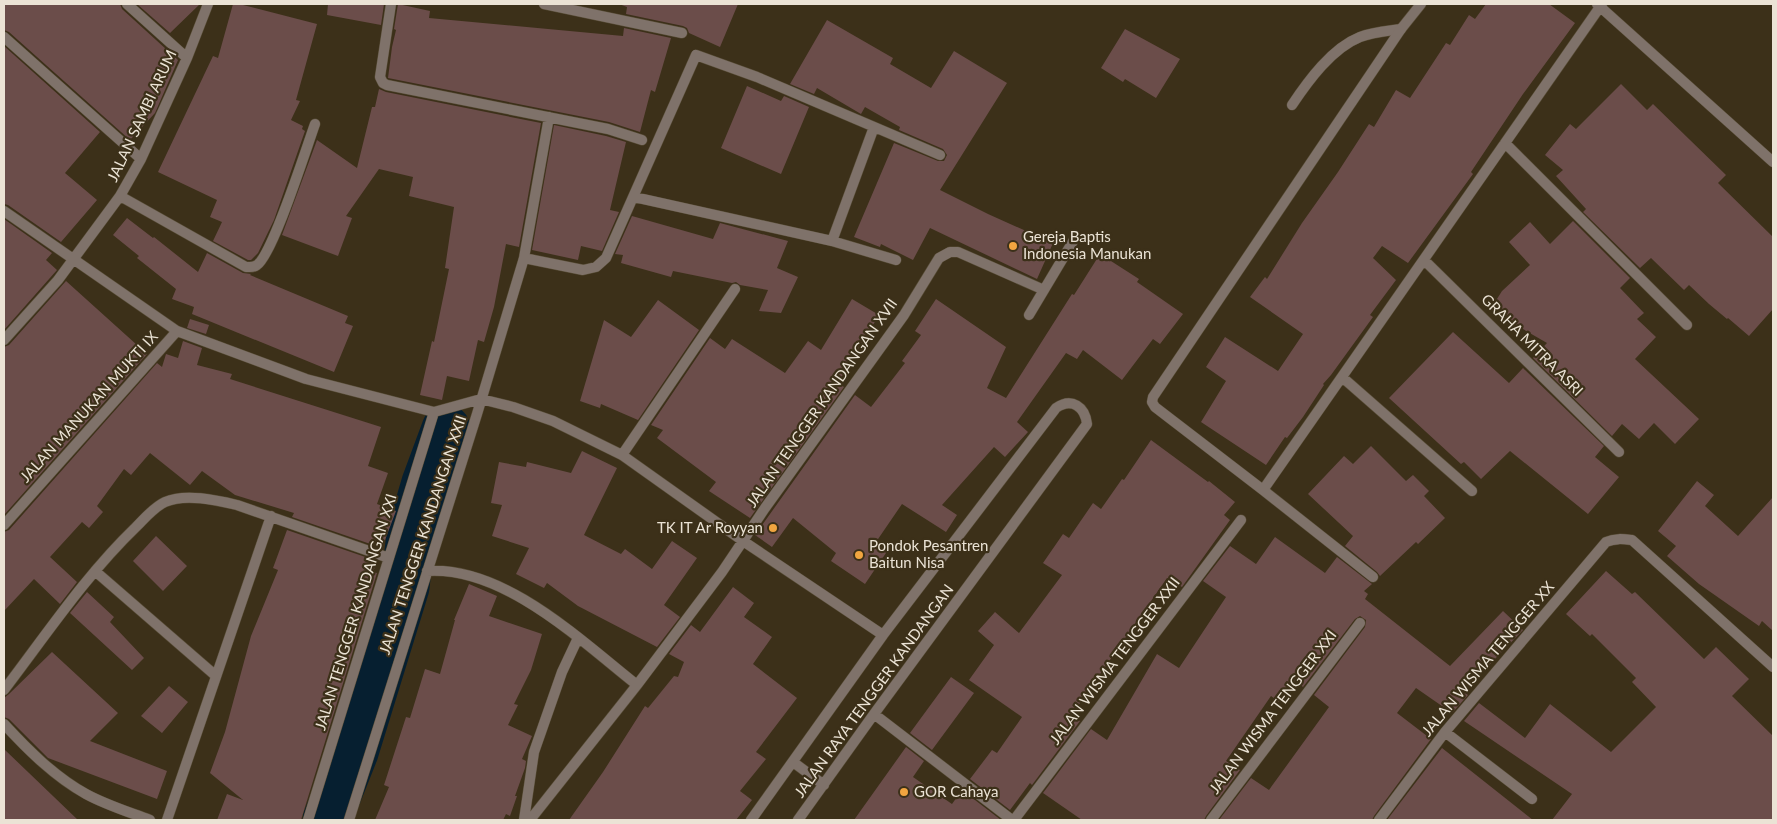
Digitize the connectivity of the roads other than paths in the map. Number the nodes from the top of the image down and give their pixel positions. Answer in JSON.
{"nodes":[{"id":1,"x":127,"y":4,"type":"edge"},
{"id":2,"x":208,"y":4,"type":"edge"},
{"id":3,"x":391,"y":4,"type":"edge"},
{"id":4,"x":544,"y":4,"type":"edge"},
{"id":5,"x":1421,"y":4,"type":"edge"},
{"id":6,"x":1600,"y":4,"type":"edge"},
{"id":7,"x":1401,"y":28,"type":"junction"},
{"id":8,"x":682,"y":34,"type":"dead end"},
{"id":9,"x":4,"y":37,"type":"edge"},
{"id":10,"x":187,"y":58,"type":"junction"},
{"id":11,"x":1292,"y":105,"type":"dead end"},
{"id":12,"x":549,"y":118,"type":"junction"},
{"id":13,"x":315,"y":124,"type":"dead end"},
{"id":14,"x":874,"y":127,"type":"junction"},
{"id":15,"x":642,"y":140,"type":"dead end"},
{"id":16,"x":1505,"y":143,"type":"junction"},
{"id":17,"x":940,"y":155,"type":"dead end"},
{"id":18,"x":141,"y":159,"type":"junction"},
{"id":19,"x":1773,"y":162,"type":"edge"},
{"id":20,"x":120,"y":196,"type":"junction"},
{"id":21,"x":634,"y":196,"type":"junction"},
{"id":22,"x":4,"y":211,"type":"edge"},
{"id":23,"x":1075,"y":238,"type":"dead end"},
{"id":24,"x":832,"y":241,"type":"junction"},
{"id":25,"x":524,"y":258,"type":"junction"},
{"id":26,"x":74,"y":259,"type":"junction"},
{"id":27,"x":896,"y":260,"type":"dead end"},
{"id":28,"x":1424,"y":260,"type":"junction"},
{"id":29,"x":735,"y":288,"type":"dead end"},
{"id":30,"x":1044,"y":290,"type":"junction"},
{"id":31,"x":1029,"y":314,"type":"dead end"},
{"id":32,"x":1687,"y":326,"type":"dead end"},
{"id":33,"x":177,"y":331,"type":"junction"},
{"id":34,"x":4,"y":340,"type":"edge"},
{"id":35,"x":1342,"y":377,"type":"junction"},
{"id":36,"x":481,"y":399,"type":"junction"},
{"id":37,"x":434,"y":412,"type":"junction"},
{"id":38,"x":1619,"y":452,"type":"dead end"},
{"id":39,"x":622,"y":455,"type":"junction"},
{"id":40,"x":1263,"y":490,"type":"junction"},
{"id":41,"x":1472,"y":491,"type":"dead end"},
{"id":42,"x":271,"y":516,"type":"junction"},
{"id":43,"x":1241,"y":520,"type":"dead end"},
{"id":44,"x":4,"y":525,"type":"edge"},
{"id":45,"x":743,"y":541,"type":"junction"},
{"id":46,"x":389,"y":558,"type":"junction"},
{"id":47,"x":95,"y":571,"type":"junction"},
{"id":48,"x":427,"y":572,"type":"junction"},
{"id":49,"x":1373,"y":577,"type":"dead end"},
{"id":50,"x":1360,"y":623,"type":"dead end"},
{"id":51,"x":883,"y":635,"type":"junction"},
{"id":52,"x":578,"y":638,"type":"junction"},
{"id":53,"x":1773,"y":667,"type":"edge"},
{"id":54,"x":216,"y":676,"type":"junction"},
{"id":55,"x":636,"y":685,"type":"junction"},
{"id":56,"x":4,"y":690,"type":"edge"},
{"id":57,"x":874,"y":714,"type":"junction"},
{"id":58,"x":4,"y":724,"type":"edge"},
{"id":59,"x":1446,"y":732,"type":"junction"},
{"id":60,"x":793,"y":762,"type":"junction"},
{"id":61,"x":824,"y":784,"type":"junction"},
{"id":62,"x":1532,"y":799,"type":"dead end"},
{"id":63,"x":150,"y":820,"type":"edge"},
{"id":64,"x":167,"y":820,"type":"edge"},
{"id":65,"x":308,"y":820,"type":"edge"},
{"id":66,"x":349,"y":820,"type":"edge"},
{"id":67,"x":524,"y":820,"type":"edge"},
{"id":68,"x":530,"y":820,"type":"edge"},
{"id":69,"x":751,"y":820,"type":"edge"},
{"id":70,"x":798,"y":820,"type":"edge"},
{"id":71,"x":1013,"y":820,"type":"edge"},
{"id":72,"x":1211,"y":820,"type":"edge"},
{"id":73,"x":1379,"y":820,"type":"edge"}],
"edges":[{"from":1,"to":10,"type":"street"},
{"from":2,"to":10,"type":"street","name":"JALAN SAMBI ARUM"},
{"from":3,"to":12,"type":"street"},
{"from":4,"to":8,"type":"street"},
{"from":5,"to":7,"type":"street"},
{"from":6,"to":16,"type":"street"},
{"from":6,"to":19,"type":"street"},
{"from":7,"to":11,"type":"street"},
{"from":7,"to":40,"type":"street"},
{"from":9,"to":18,"type":"street"},
{"from":10,"to":18,"type":"street","name":"JALAN SAMBI ARUM"},
{"from":12,"to":15,"type":"street"},
{"from":12,"to":25,"type":"street","name":"JALAN TENGGER KANDANGAN XXII"},
{"from":13,"to":20,"type":"street"},
{"from":14,"to":17,"type":"street"},
{"from":14,"to":21,"type":"street"},
{"from":14,"to":24,"type":"street"},
{"from":16,"to":28,"type":"street"},
{"from":16,"to":32,"type":"street"},
{"from":18,"to":20,"type":"street","name":"JALAN SAMBI ARUM"},
{"from":20,"to":26,"type":"street","name":"JALAN SAMBI ARUM"},
{"from":21,"to":24,"type":"street"},
{"from":21,"to":25,"type":"street"},
{"from":22,"to":26,"type":"street"},
{"from":23,"to":30,"type":"street"},
{"from":24,"to":27,"type":"street"},
{"from":25,"to":36,"type":"street","name":"JALAN TENGGER KANDANGAN XXII"},
{"from":26,"to":33,"type":"street"},
{"from":26,"to":34,"type":"street","name":"JALAN SAMBI ARUM"},
{"from":28,"to":35,"type":"street"},
{"from":28,"to":38,"type":"street","name":"GRAHA MITRA ASRI"},
{"from":29,"to":39,"type":"street"},
{"from":30,"to":31,"type":"street"},
{"from":30,"to":45,"type":"street","name":"JALAN TENGGER KANDANGAN XVII"},
{"from":33,"to":37,"type":"street"},
{"from":33,"to":44,"type":"street","name":"JALAN MANUKAN MUKTI IX"},
{"from":35,"to":40,"type":"street"},
{"from":35,"to":41,"type":"street"},
{"from":36,"to":37,"type":"street"},
{"from":36,"to":39,"type":"street"},
{"from":36,"to":48,"type":"street","name":"JALAN TENGGER KANDANGAN XXII"},
{"from":37,"to":46,"type":"street","name":"JALAN TENGGER KANDANGAN XXI"},
{"from":39,"to":45,"type":"street"},
{"from":40,"to":49,"type":"street"},
{"from":42,"to":46,"type":"street"},
{"from":42,"to":47,"type":"street"},
{"from":42,"to":54,"type":"street"},
{"from":43,"to":71,"type":"street","name":"JALAN WISMA TENGGER XXII"},
{"from":45,"to":51,"type":"street"},
{"from":45,"to":55,"type":"street","name":"JALAN TENGGER KANDANGAN XVII"},
{"from":46,"to":65,"type":"street","name":"JALAN TENGGER KANDANGAN XXI"},
{"from":47,"to":54,"type":"street"},
{"from":47,"to":56,"type":"street"},
{"from":48,"to":52,"type":"street"},
{"from":48,"to":66,"type":"street","name":"JALAN TENGGER KANDANGAN XXII"},
{"from":50,"to":72,"type":"street","name":"JALAN WISMA TENGGER XXI"},
{"from":51,"to":57,"type":"street","name":"JALAN RAYA TENGGER KANDANGAN"},
{"from":51,"to":60,"type":"street","name":"JALAN RAYA TENGGER KANDANGAN"},
{"from":52,"to":55,"type":"street"},
{"from":52,"to":67,"type":"street"},
{"from":53,"to":59,"type":"street","name":"JALAN WISMA TENGGER XX"},
{"from":54,"to":64,"type":"street"},
{"from":55,"to":68,"type":"street","name":"JALAN TENGGER KANDANGAN XVII"},
{"from":57,"to":61,"type":"street","name":"JALAN RAYA TENGGER KANDANGAN"},
{"from":57,"to":71,"type":"street"},
{"from":58,"to":63,"type":"street"},
{"from":59,"to":62,"type":"street"},
{"from":59,"to":73,"type":"street","name":"JALAN WISMA TENGGER XX"},
{"from":60,"to":61,"type":"street"},
{"from":60,"to":69,"type":"street","name":"JALAN RAYA TENGGER KANDANGAN"},
{"from":61,"to":70,"type":"street","name":"JALAN RAYA TENGGER KANDANGAN"}]}
